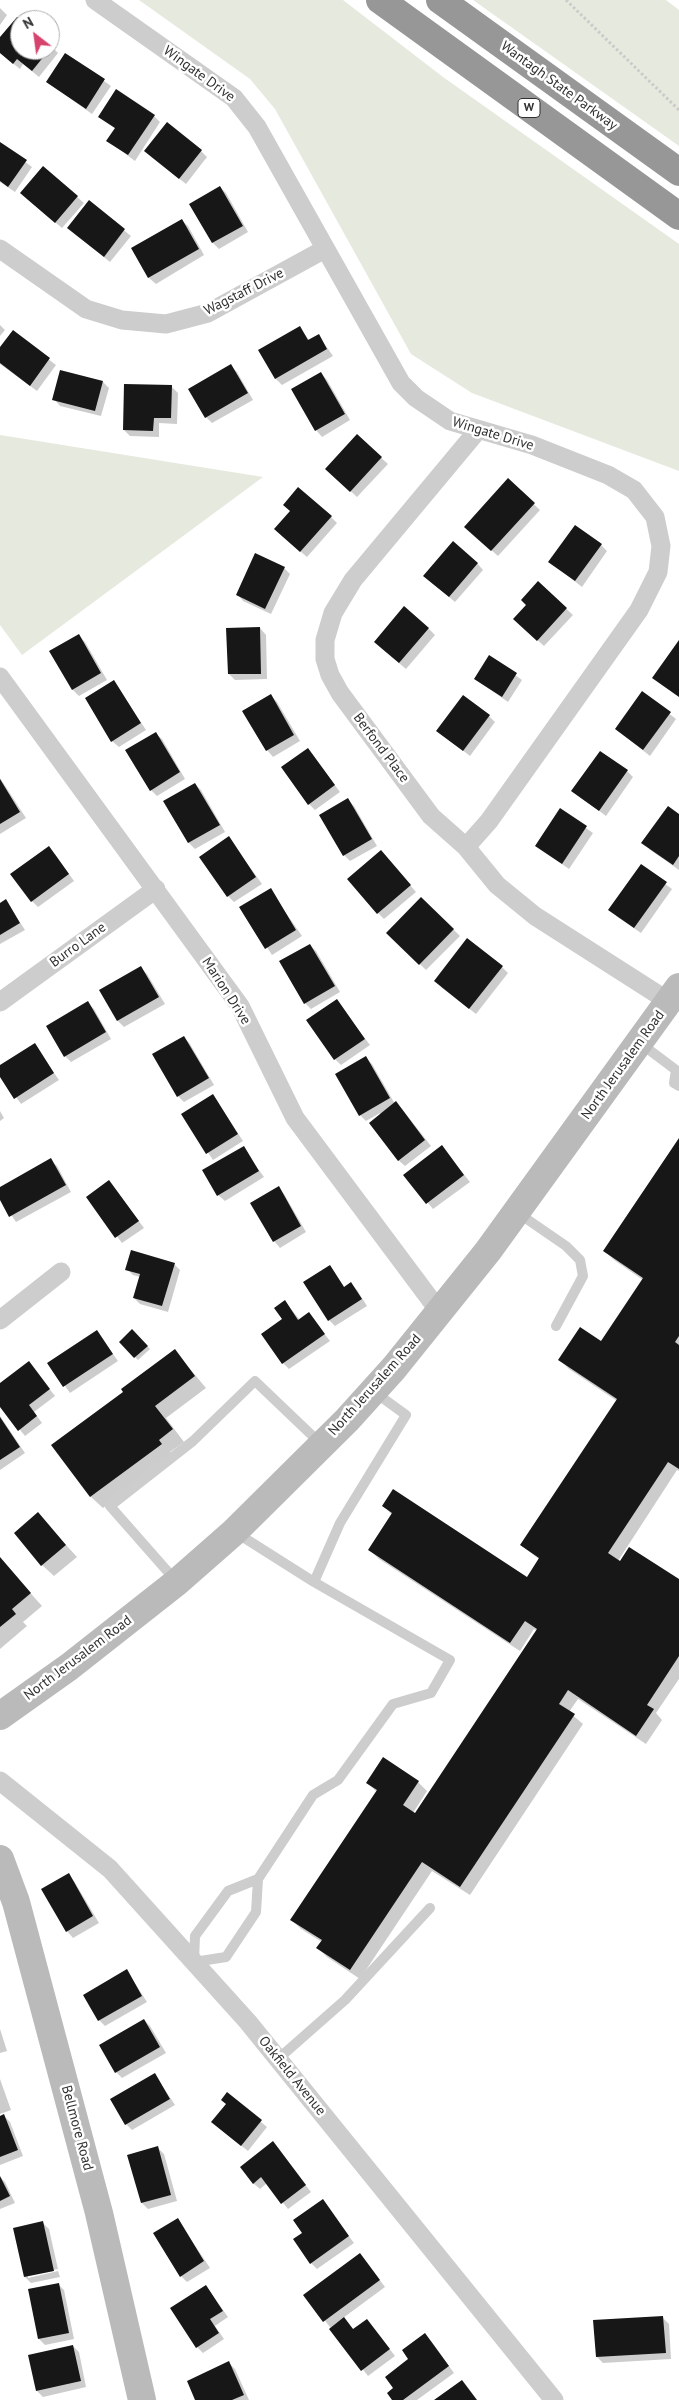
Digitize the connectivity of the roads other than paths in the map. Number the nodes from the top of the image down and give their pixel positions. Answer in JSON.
{"nodes":[{"id":1,"x":95,"y":0,"type":"edge"},
{"id":2,"x":380,"y":0,"type":"edge"},
{"id":3,"x":440,"y":0,"type":"edge"},
{"id":4,"x":679,"y":172,"type":"edge"},
{"id":5,"x":679,"y":216,"type":"edge"},
{"id":6,"x":0,"y":249,"type":"edge"},
{"id":7,"x":325,"y":249,"type":"junction"},
{"id":8,"x":478,"y":430,"type":"junction"},
{"id":9,"x":0,"y":677,"type":"edge"},
{"id":10,"x":466,"y":847,"type":"junction"},
{"id":11,"x":156,"y":889,"type":"junction"},
{"id":12,"x":674,"y":994,"type":"edge"},
{"id":13,"x":0,"y":1002,"type":"edge"},
{"id":14,"x":639,"y":1043,"type":"junction"},
{"id":15,"x":677,"y":1069,"type":"edge"},
{"id":16,"x":679,"y":1086,"type":"edge"},
{"id":17,"x":516,"y":1211,"type":"junction"},
{"id":18,"x":61,"y":1272,"type":"dead end"},
{"id":19,"x":439,"y":1311,"type":"junction"},
{"id":20,"x":0,"y":1320,"type":"edge"},
{"id":21,"x":556,"y":1326,"type":"dead end"},
{"id":22,"x":373,"y":1391,"type":"junction"},
{"id":23,"x":322,"y":1445,"type":"junction"},
{"id":24,"x":234,"y":1532,"type":"junction"},
{"id":25,"x":177,"y":1582,"type":"junction"},
{"id":26,"x":314,"y":1582,"type":"junction"},
{"id":27,"x":0,"y":1716,"type":"edge"},
{"id":28,"x":0,"y":1780,"type":"edge"},
{"id":29,"x":0,"y":1859,"type":"edge"},
{"id":30,"x":258,"y":1879,"type":"junction"},
{"id":31,"x":430,"y":1908,"type":"dead end"},
{"id":32,"x":194,"y":1962,"type":"junction"},
{"id":33,"x":278,"y":2059,"type":"junction"},
{"id":34,"x":142,"y":2400,"type":"edge"},
{"id":35,"x":554,"y":2400,"type":"edge"}],
"edges":[{"from":1,"to":7,"type":"street","name":"Wingate Drive"},
{"from":2,"to":5,"type":"highway","number":"W"},
{"from":3,"to":4,"type":"highway","name":"Wantagh State Parkway"},
{"from":6,"to":7,"type":"street","name":"Wagstaff Drive"},
{"from":7,"to":8,"type":"street","name":"Wingate Drive"},
{"from":8,"to":10,"type":"street","name":"Berfond Place"},
{"from":8,"to":10,"type":"street","name":"Wingate Drive"},
{"from":9,"to":11,"type":"street","name":"Marion Drive"},
{"from":10,"to":12,"type":"street","name":"Berfond Place"},
{"from":11,"to":13,"type":"street","name":"Burro Lane"},
{"from":11,"to":19,"type":"street","name":"Marion Drive"},
{"from":12,"to":14,"type":"main road","name":"North Jerusalem Road"},
{"from":14,"to":15,"type":"lane"},
{"from":14,"to":17,"type":"main road","name":"North Jerusalem Road"},
{"from":15,"to":16,"type":"lane"},
{"from":17,"to":19,"type":"main road","name":"North Jerusalem Road"},
{"from":17,"to":21,"type":"lane"},
{"from":18,"to":20,"type":"street"},
{"from":19,"to":22,"type":"main road","name":"North Jerusalem Road"},
{"from":22,"to":23,"type":"main road","name":"North Jerusalem Road"},
{"from":22,"to":26,"type":"lane"},
{"from":23,"to":24,"type":"main road","name":"North Jerusalem Road"},
{"from":23,"to":25,"type":"lane"},
{"from":24,"to":25,"type":"main road","name":"North Jerusalem Road"},
{"from":24,"to":26,"type":"lane"},
{"from":25,"to":27,"type":"main road","name":"North Jerusalem Road"},
{"from":26,"to":30,"type":"lane"},
{"from":28,"to":32,"type":"street","name":"Oakfield Avenue"},
{"from":29,"to":34,"type":"main road","name":"Bellmore Road"},
{"from":30,"to":32,"type":"lane"},
{"from":30,"to":32,"type":"lane"},
{"from":31,"to":33,"type":"lane"},
{"from":32,"to":33,"type":"street","name":"Oakfield Avenue"},
{"from":33,"to":35,"type":"street","name":"Oakfield Avenue"}]}
